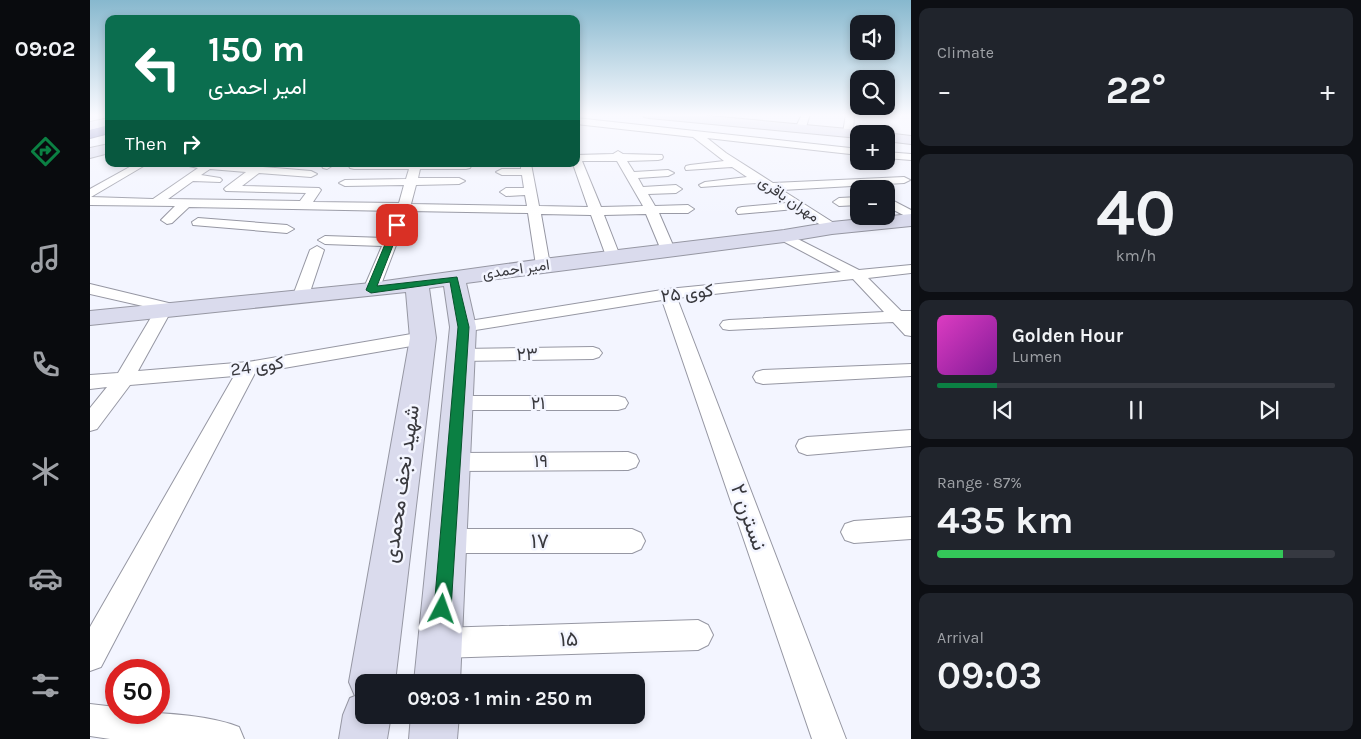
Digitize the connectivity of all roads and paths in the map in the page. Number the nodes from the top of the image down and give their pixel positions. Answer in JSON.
{"nodes":[{"id":1,"x":715,"y":148,"type":"edge"},
{"id":2,"x":825,"y":148,"type":"edge"},
{"id":3,"x":850,"y":151,"type":"edge"},
{"id":4,"x":619,"y":156,"type":"junction"},
{"id":5,"x":895,"y":156,"type":"edge"},
{"id":6,"x":658,"y":157,"type":"dead end"},
{"id":7,"x":911,"y":157,"type":"edge"},
{"id":8,"x":580,"y":158,"type":"edge"},
{"id":9,"x":735,"y":163,"type":"junction"},
{"id":10,"x":137,"y":167,"type":"edge"},
{"id":11,"x":205,"y":167,"type":"edge"},
{"id":12,"x":219,"y":167,"type":"edge"},
{"id":13,"x":415,"y":167,"type":"edge"},
{"id":14,"x":579,"y":167,"type":"edge"},
{"id":15,"x":526,"y":168,"type":"edge"},
{"id":16,"x":690,"y":168,"type":"dead end"},
{"id":17,"x":256,"y":170,"type":"junction"},
{"id":18,"x":502,"y":172,"type":"dead end"},
{"id":19,"x":668,"y":173,"type":"dead end"},
{"id":20,"x":809,"y":173,"type":"dead end"},
{"id":21,"x":311,"y":174,"type":"dead end"},
{"id":22,"x":631,"y":175,"type":"junction"},
{"id":23,"x":189,"y":177,"type":"junction"},
{"id":24,"x":759,"y":179,"type":"junction"},
{"id":25,"x":216,"y":180,"type":"dead end"},
{"id":26,"x":904,"y":180,"type":"dead end"},
{"id":27,"x":411,"y":181,"type":"junction"},
{"id":28,"x":459,"y":181,"type":"dead end"},
{"id":29,"x":895,"y":181,"type":"edge"},
{"id":30,"x":345,"y":183,"type":"dead end"},
{"id":31,"x":822,"y":184,"type":"junction"},
{"id":32,"x":705,"y":185,"type":"dead end"},
{"id":33,"x":850,"y":185,"type":"edge"},
{"id":34,"x":771,"y":187,"type":"junction"},
{"id":35,"x":676,"y":190,"type":"dead end"},
{"id":36,"x":529,"y":191,"type":"junction"},
{"id":37,"x":640,"y":191,"type":"junction"},
{"id":38,"x":506,"y":192,"type":"dead end"},
{"id":39,"x":90,"y":194,"type":"edge"},
{"id":40,"x":161,"y":198,"type":"junction"},
{"id":41,"x":903,"y":198,"type":"dead end"},
{"id":42,"x":186,"y":199,"type":"junction"},
{"id":43,"x":895,"y":199,"type":"edge"},
{"id":44,"x":90,"y":201,"type":"edge"},
{"id":45,"x":850,"y":201,"type":"edge"},
{"id":46,"x":136,"y":202,"type":"junction"},
{"id":47,"x":839,"y":202,"type":"dead end"},
{"id":48,"x":260,"y":204,"type":"junction"},
{"id":49,"x":304,"y":205,"type":"junction"},
{"id":50,"x":798,"y":205,"type":"junction"},
{"id":51,"x":895,"y":205,"type":"edge"},
{"id":52,"x":404,"y":207,"type":"junction"},
{"id":53,"x":533,"y":209,"type":"junction"},
{"id":54,"x":688,"y":209,"type":"dead end"},
{"id":55,"x":595,"y":210,"type":"junction"},
{"id":56,"x":651,"y":210,"type":"junction"},
{"id":57,"x":742,"y":211,"type":"dead end"},
{"id":58,"x":911,"y":215,"type":"edge"},
{"id":59,"x":117,"y":216,"type":"dead end"},
{"id":60,"x":167,"y":220,"type":"dead end"},
{"id":61,"x":911,"y":220,"type":"edge"},
{"id":62,"x":198,"y":222,"type":"dead end"},
{"id":63,"x":242,"y":224,"type":"junction"},
{"id":64,"x":832,"y":228,"type":"junction"},
{"id":65,"x":287,"y":229,"type":"dead end"},
{"id":66,"x":784,"y":236,"type":"junction"},
{"id":67,"x":390,"y":242,"type":"junction"},
{"id":68,"x":668,"y":250,"type":"junction"},
{"id":69,"x":613,"y":256,"type":"junction"},
{"id":70,"x":542,"y":265,"type":"junction"},
{"id":71,"x":911,"y":269,"type":"edge"},
{"id":72,"x":856,"y":274,"type":"junction"},
{"id":73,"x":454,"y":278,"type":"junction"},
{"id":74,"x":417,"y":284,"type":"junction"},
{"id":75,"x":90,"y":290,"type":"edge"},
{"id":76,"x":371,"y":290,"type":"junction"},
{"id":77,"x":668,"y":294,"type":"junction"},
{"id":78,"x":300,"y":298,"type":"junction"},
{"id":79,"x":172,"y":311,"type":"junction"},
{"id":80,"x":904,"y":316,"type":"edge"},
{"id":81,"x":90,"y":318,"type":"edge"},
{"id":82,"x":729,"y":325,"type":"dead end"},
{"id":83,"x":911,"y":331,"type":"edge"},
{"id":84,"x":422,"y":338,"type":"junction"},
{"id":85,"x":462,"y":341,"type":"junction"},
{"id":86,"x":593,"y":353,"type":"dead end"},
{"id":87,"x":248,"y":368,"type":"junction"},
{"id":88,"x":911,"y":370,"type":"edge"},
{"id":89,"x":763,"y":377,"type":"dead end"},
{"id":90,"x":125,"y":378,"type":"junction"},
{"id":91,"x":90,"y":382,"type":"edge"},
{"id":92,"x":618,"y":402,"type":"dead end"},
{"id":93,"x":458,"y":403,"type":"junction"},
{"id":94,"x":90,"y":423,"type":"edge"},
{"id":95,"x":911,"y":438,"type":"edge"},
{"id":96,"x":807,"y":446,"type":"dead end"},
{"id":97,"x":628,"y":461,"type":"dead end"},
{"id":98,"x":453,"y":462,"type":"junction"},
{"id":99,"x":911,"y":528,"type":"edge"},
{"id":100,"x":854,"y":532,"type":"dead end"},
{"id":101,"x":447,"y":541,"type":"junction"},
{"id":102,"x":632,"y":541,"type":"dead end"},
{"id":103,"x":698,"y":635,"type":"dead end"},
{"id":104,"x":440,"y":643,"type":"junction"},
{"id":105,"x":90,"y":656,"type":"edge"},
{"id":106,"x":373,"y":674,"type":"edge"},
{"id":107,"x":438,"y":674,"type":"edge"},
{"id":108,"x":90,"y":720,"type":"edge"},
{"id":109,"x":366,"y":724,"type":"edge"},
{"id":110,"x":434,"y":724,"type":"edge"},
{"id":111,"x":227,"y":739,"type":"edge"},
{"id":112,"x":363,"y":739,"type":"edge"},
{"id":113,"x":433,"y":739,"type":"edge"},
{"id":114,"x":829,"y":739,"type":"edge"}],
"edges":[{"from":1,"to":9,"type":"street","name":"مهران باقری"},
{"from":2,"to":3,"type":"street"},
{"from":4,"to":6,"type":"street"},
{"from":4,"to":8,"type":"street"},
{"from":4,"to":22,"type":"street"},
{"from":5,"to":7,"type":"street"},
{"from":9,"to":16,"type":"street"},
{"from":9,"to":24,"type":"street","name":"مهران باقری"},
{"from":10,"to":39,"type":"street"},
{"from":11,"to":23,"type":"street"},
{"from":12,"to":17,"type":"street"},
{"from":13,"to":27,"type":"street"},
{"from":14,"to":55,"type":"street"},
{"from":15,"to":18,"type":"street"},
{"from":15,"to":36,"type":"street"},
{"from":17,"to":21,"type":"street"},
{"from":17,"to":49,"type":"street"},
{"from":19,"to":22,"type":"street"},
{"from":20,"to":31,"type":"street"},
{"from":22,"to":37,"type":"street"},
{"from":23,"to":25,"type":"street"},
{"from":23,"to":40,"type":"street"},
{"from":24,"to":32,"type":"street"},
{"from":24,"to":34,"type":"street","name":"مهران باقری"},
{"from":26,"to":29,"type":"street"},
{"from":27,"to":28,"type":"street"},
{"from":27,"to":30,"type":"street"},
{"from":27,"to":52,"type":"street"},
{"from":31,"to":33,"type":"street"},
{"from":31,"to":34,"type":"street"},
{"from":34,"to":50,"type":"street","name":"مهران باقری"},
{"from":35,"to":37,"type":"street"},
{"from":36,"to":38,"type":"street"},
{"from":36,"to":53,"type":"street"},
{"from":37,"to":56,"type":"street"},
{"from":40,"to":42,"type":"street"},
{"from":40,"to":46,"type":"street"},
{"from":41,"to":43,"type":"street"},
{"from":42,"to":48,"type":"street"},
{"from":42,"to":60,"type":"street"},
{"from":44,"to":46,"type":"street"},
{"from":45,"to":47,"type":"street"},
{"from":46,"to":59,"type":"street"},
{"from":48,"to":49,"type":"street"},
{"from":48,"to":63,"type":"street"},
{"from":49,"to":52,"type":"street"},
{"from":50,"to":57,"type":"street"},
{"from":50,"to":64,"type":"street","name":"مهران باقری"},
{"from":51,"to":58,"type":"street"},
{"from":52,"to":53,"type":"street"},
{"from":52,"to":67,"type":"street"},
{"from":53,"to":55,"type":"street"},
{"from":53,"to":70,"type":"street"},
{"from":54,"to":56,"type":"street"},
{"from":55,"to":56,"type":"street"},
{"from":55,"to":69,"type":"street"},
{"from":56,"to":68,"type":"street"},
{"from":61,"to":64,"type":"main road","name":"امیر احمدی"},
{"from":62,"to":63,"type":"street"},
{"from":63,"to":65,"type":"street"},
{"from":64,"to":66,"type":"main road","name":"امیر احمدی"},
{"from":66,"to":68,"type":"main road","name":"امیر احمدی"},
{"from":66,"to":72,"type":"street"},
{"from":67,"to":76,"type":"street"},
{"from":67,"to":78,"type":"street"},
{"from":68,"to":69,"type":"main road","name":"امیر احمدی"},
{"from":69,"to":70,"type":"main road","name":"امیر احمدی"},
{"from":70,"to":73,"type":"main road","name":"امیر احمدی"},
{"from":71,"to":72,"type":"street","name":"کوی ۲۵"},
{"from":72,"to":77,"type":"street","name":"کوی ۲۵"},
{"from":72,"to":80,"type":"street"},
{"from":73,"to":74,"type":"main road","name":"امیر احمدی"},
{"from":73,"to":85,"type":"main road"},
{"from":74,"to":76,"type":"main road","name":"امیر احمدی"},
{"from":74,"to":84,"type":"main road","name":"شهید نجف محمدی"},
{"from":75,"to":79,"type":"street"},
{"from":76,"to":78,"type":"main road","name":"امیر احمدی"},
{"from":77,"to":85,"type":"street","name":"کوی ۲۵"},
{"from":77,"to":114,"type":"street","name":"نسترن ۲"},
{"from":78,"to":79,"type":"main road","name":"امیر احمدی"},
{"from":79,"to":81,"type":"main road","name":"امیر احمدی"},
{"from":79,"to":90,"type":"street"},
{"from":80,"to":82,"type":"street"},
{"from":80,"to":83,"type":"street"},
{"from":84,"to":87,"type":"street","name":"کوی 24"},
{"from":84,"to":106,"type":"main road","name":"شهید نجف محمدی"},
{"from":85,"to":86,"type":"street","name":"۲۳"},
{"from":85,"to":93,"type":"main road"},
{"from":87,"to":90,"type":"street","name":"کوی 24"},
{"from":87,"to":105,"type":"street"},
{"from":88,"to":89,"type":"street"},
{"from":90,"to":91,"type":"street","name":"کوی 24"},
{"from":90,"to":94,"type":"street"},
{"from":92,"to":93,"type":"street","name":"۲۱"},
{"from":93,"to":98,"type":"main road"},
{"from":95,"to":96,"type":"street"},
{"from":97,"to":98,"type":"street","name":"۱۹"},
{"from":98,"to":101,"type":"main road"},
{"from":99,"to":100,"type":"street"},
{"from":101,"to":102,"type":"street","name":"۱۷"},
{"from":101,"to":104,"type":"main road"},
{"from":103,"to":104,"type":"street","name":"۱۵"},
{"from":104,"to":107,"type":"main road"},
{"from":108,"to":111,"type":"street"},
{"from":109,"to":112,"type":"main road"},
{"from":110,"to":113,"type":"main road"}]}
